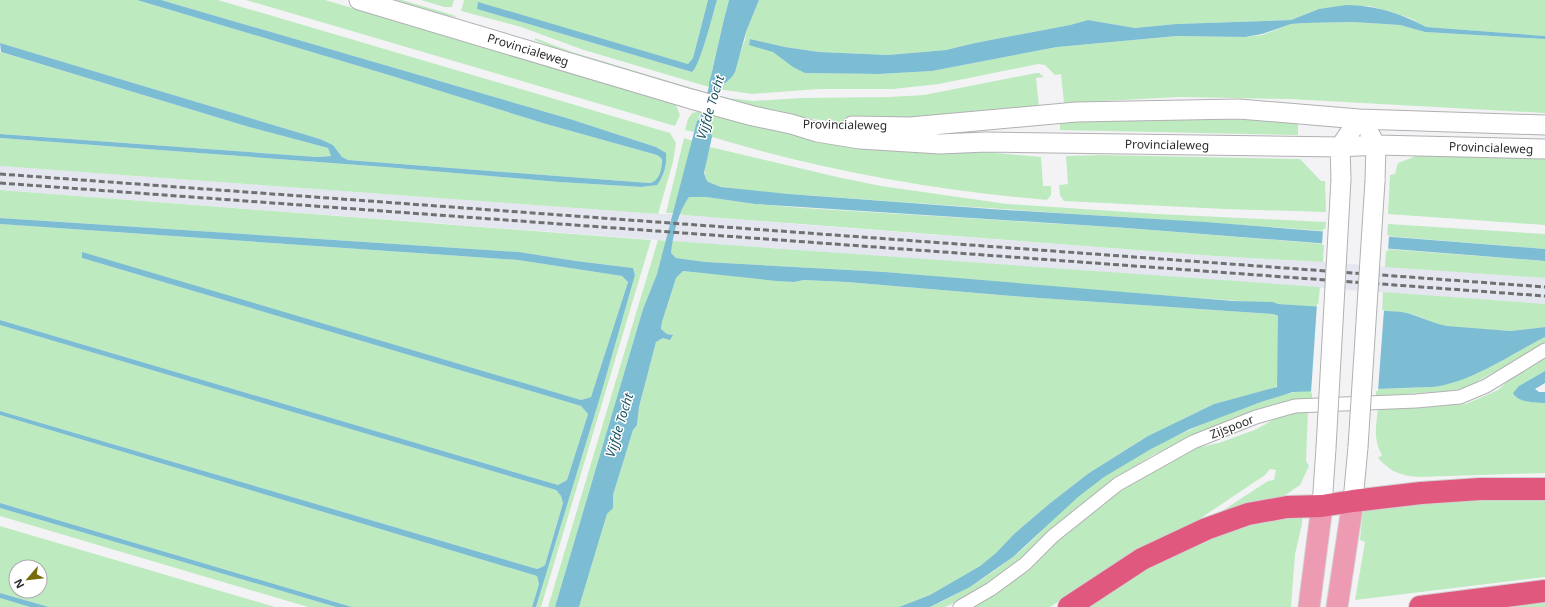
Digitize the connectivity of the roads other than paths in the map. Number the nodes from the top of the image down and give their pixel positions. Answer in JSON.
{"nodes":[{"id":1,"x":359,"y":0,"type":"edge"},
{"id":2,"x":1359,"y":119,"type":"junction"},
{"id":3,"x":791,"y":124,"type":"junction"},
{"id":4,"x":1545,"y":125,"type":"edge"},
{"id":5,"x":1376,"y":145,"type":"junction"},
{"id":6,"x":1340,"y":147,"type":"junction"},
{"id":7,"x":1545,"y":149,"type":"edge"},
{"id":8,"x":1545,"y":350,"type":"edge"},
{"id":9,"x":1545,"y":489,"type":"edge"},
{"id":10,"x":1353,"y":500,"type":"junction"},
{"id":11,"x":1322,"y":506,"type":"junction"},
{"id":12,"x":1545,"y":591,"type":"edge"},
{"id":13,"x":960,"y":607,"type":"edge"},
{"id":14,"x":1068,"y":607,"type":"edge"},
{"id":15,"x":1309,"y":607,"type":"edge"},
{"id":16,"x":1337,"y":607,"type":"edge"},
{"id":17,"x":1420,"y":607,"type":"edge"}],
"edges":[{"from":1,"to":3,"type":"main road","name":"Provincialeweg"},
{"from":2,"to":3,"type":"main road","name":"Provincialeweg"},
{"from":2,"to":4,"type":"main road","name":"Provincialeweg"},
{"from":2,"to":5,"type":"main road"},
{"from":2,"to":6,"type":"main road"},
{"from":3,"to":6,"type":"main road","name":"Provincialeweg"},
{"from":5,"to":6,"type":"main road","name":"Provincialeweg"},
{"from":5,"to":7,"type":"main road","name":"Provincialeweg"},
{"from":5,"to":10,"type":"main road","bridge":true},
{"from":6,"to":11,"type":"main road","bridge":true},
{"from":8,"to":13,"type":"street","name":"Zijspoor"},
{"from":9,"to":10,"type":"highway"},
{"from":10,"to":11,"type":"highway"},
{"from":10,"to":16,"type":"main road"},
{"from":11,"to":14,"type":"highway"},
{"from":11,"to":15,"type":"main road"},
{"from":12,"to":17,"type":"highway"}]}
